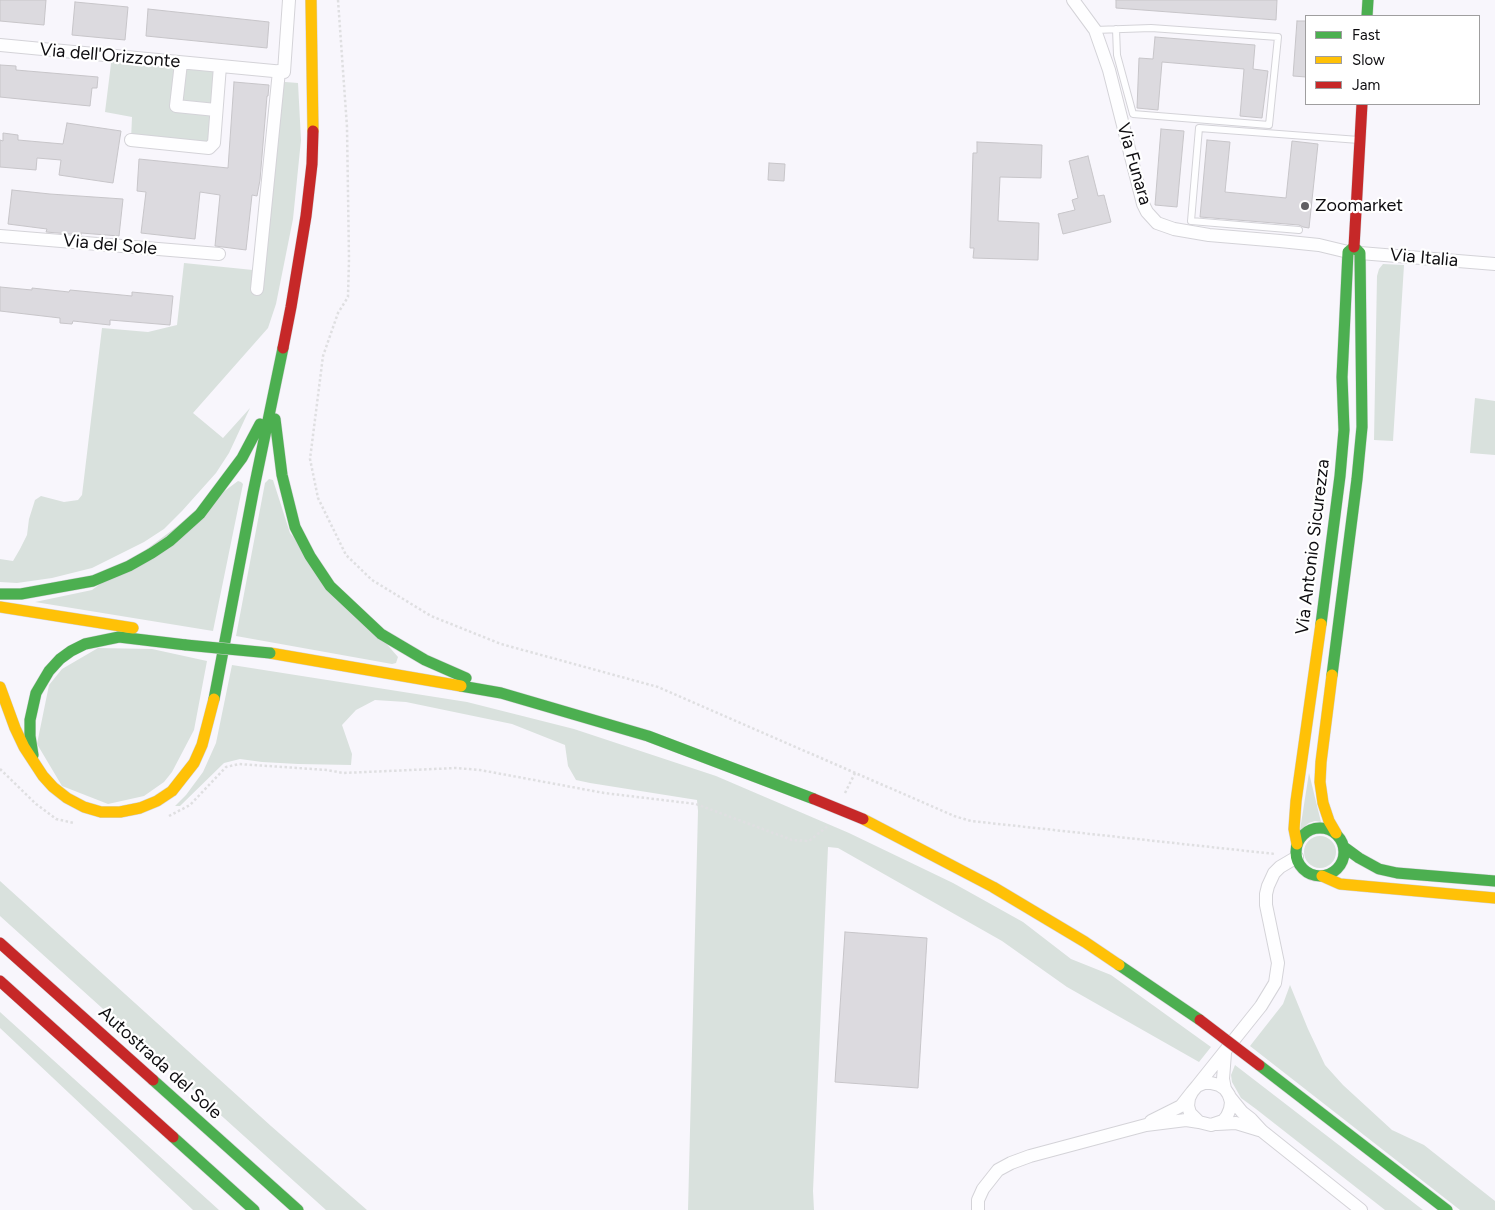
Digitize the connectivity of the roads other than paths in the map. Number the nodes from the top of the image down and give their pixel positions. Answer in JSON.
{"nodes":[{"id":1,"x":288,"y":0,"type":"edge"},
{"id":2,"x":311,"y":0,"type":"edge"},
{"id":3,"x":1074,"y":0,"type":"edge"},
{"id":4,"x":1368,"y":0,"type":"edge"},
{"id":5,"x":1367,"y":15,"type":"edge"},
{"id":6,"x":1116,"y":29,"type":"junction"},
{"id":7,"x":1095,"y":30,"type":"junction"},
{"id":8,"x":0,"y":45,"type":"edge"},
{"id":9,"x":181,"y":62,"type":"junction"},
{"id":10,"x":220,"y":66,"type":"junction"},
{"id":11,"x":279,"y":71,"type":"junction"},
{"id":12,"x":1362,"y":105,"type":"edge"},
{"id":13,"x":216,"y":110,"type":"junction"},
{"id":14,"x":131,"y":140,"type":"dead end"},
{"id":15,"x":1361,"y":140,"type":"junction"},
{"id":16,"x":1299,"y":230,"type":"dead end"},
{"id":17,"x":0,"y":236,"type":"edge"},
{"id":18,"x":1354,"y":251,"type":"junction"},
{"id":19,"x":219,"y":254,"type":"dead end"},
{"id":20,"x":1495,"y":264,"type":"edge"},
{"id":21,"x":257,"y":289,"type":"dead end"},
{"id":22,"x":273,"y":400,"type":"junction"},
{"id":23,"x":0,"y":594,"type":"edge"},
{"id":24,"x":0,"y":607,"type":"edge"},
{"id":25,"x":188,"y":641,"type":"junction"},
{"id":26,"x":0,"y":687,"type":"edge"},
{"id":27,"x":501,"y":693,"type":"junction"},
{"id":28,"x":34,"y":761,"type":"junction"},
{"id":29,"x":1336,"y":833,"type":"junction"},
{"id":30,"x":1344,"y":847,"type":"junction"},
{"id":31,"x":1297,"y":850,"type":"junction"},
{"id":32,"x":1322,"y":876,"type":"junction"},
{"id":33,"x":1495,"y":881,"type":"edge"},
{"id":34,"x":1495,"y":898,"type":"edge"},
{"id":35,"x":0,"y":943,"type":"edge"},
{"id":36,"x":0,"y":981,"type":"edge"},
{"id":37,"x":1225,"y":1053,"type":"junction"},
{"id":38,"x":1194,"y":1089,"type":"junction"},
{"id":39,"x":1227,"y":1092,"type":"junction"},
{"id":40,"x":1198,"y":1122,"type":"junction"},
{"id":41,"x":1217,"y":1124,"type":"junction"},
{"id":42,"x":1146,"y":1125,"type":"junction"},
{"id":43,"x":1262,"y":1131,"type":"junction"},
{"id":44,"x":254,"y":1210,"type":"edge"},
{"id":45,"x":298,"y":1210,"type":"edge"},
{"id":46,"x":978,"y":1210,"type":"edge"},
{"id":47,"x":1361,"y":1210,"type":"edge"},
{"id":48,"x":1447,"y":1210,"type":"edge"}],
"edges":[{"from":1,"to":11,"type":"street"},
{"from":2,"to":22,"type":"main road"},
{"from":3,"to":7,"type":"street","name":"Via Funara"},
{"from":4,"to":5,"type":"main road"},
{"from":6,"to":6,"type":"lane"},
{"from":6,"to":7,"type":"lane"},
{"from":7,"to":18,"type":"street","name":"Via Funara"},
{"from":8,"to":9,"type":"street","name":"Via dell'Orizzonte"},
{"from":9,"to":10,"type":"street","name":"Via dell'Orizzonte"},
{"from":9,"to":13,"type":"street"},
{"from":10,"to":11,"type":"street","name":"Via dell'Orizzonte"},
{"from":10,"to":13,"type":"street"},
{"from":11,"to":21,"type":"street"},
{"from":12,"to":15,"type":"main road"},
{"from":13,"to":14,"type":"street"},
{"from":15,"to":16,"type":"lane"},
{"from":15,"to":18,"type":"main road"},
{"from":17,"to":19,"type":"street","name":"Via del Sole"},
{"from":18,"to":20,"type":"street","name":"Via Italia"},
{"from":18,"to":29,"type":"main road","name":"Via Antonio Sicurezza"},
{"from":18,"to":31,"type":"main road","name":"Via Antonio Sicurezza"},
{"from":22,"to":23,"type":"main road"},
{"from":22,"to":27,"type":"main road"},
{"from":22,"to":28,"type":"main road"},
{"from":24,"to":25,"type":"main road"},
{"from":25,"to":27,"type":"main road","bridge":true},
{"from":25,"to":28,"type":"main road"},
{"from":26,"to":28,"type":"main road"},
{"from":27,"to":48,"type":"main road","bridge":true},
{"from":29,"to":30,"type":"main road","name":"Via Antonio Sicurezza"},
{"from":29,"to":31,"type":"main road"},
{"from":30,"to":32,"type":"main road"},
{"from":30,"to":33,"type":"main road","name":"Via Antonio Sicurezza"},
{"from":31,"to":32,"type":"main road"},
{"from":31,"to":37,"type":"street"},
{"from":32,"to":34,"type":"main road"},
{"from":35,"to":45,"type":"main road","name":"Autostrada del Sole"},
{"from":36,"to":44,"type":"main road"},
{"from":37,"to":38,"type":"street"},
{"from":37,"to":39,"type":"street"},
{"from":38,"to":39,"type":"street"},
{"from":38,"to":40,"type":"street"},
{"from":38,"to":42,"type":"street"},
{"from":39,"to":41,"type":"street"},
{"from":39,"to":43,"type":"street"},
{"from":40,"to":41,"type":"street"},
{"from":40,"to":42,"type":"street"},
{"from":41,"to":43,"type":"street"},
{"from":42,"to":46,"type":"street"},
{"from":43,"to":47,"type":"street"}]}
